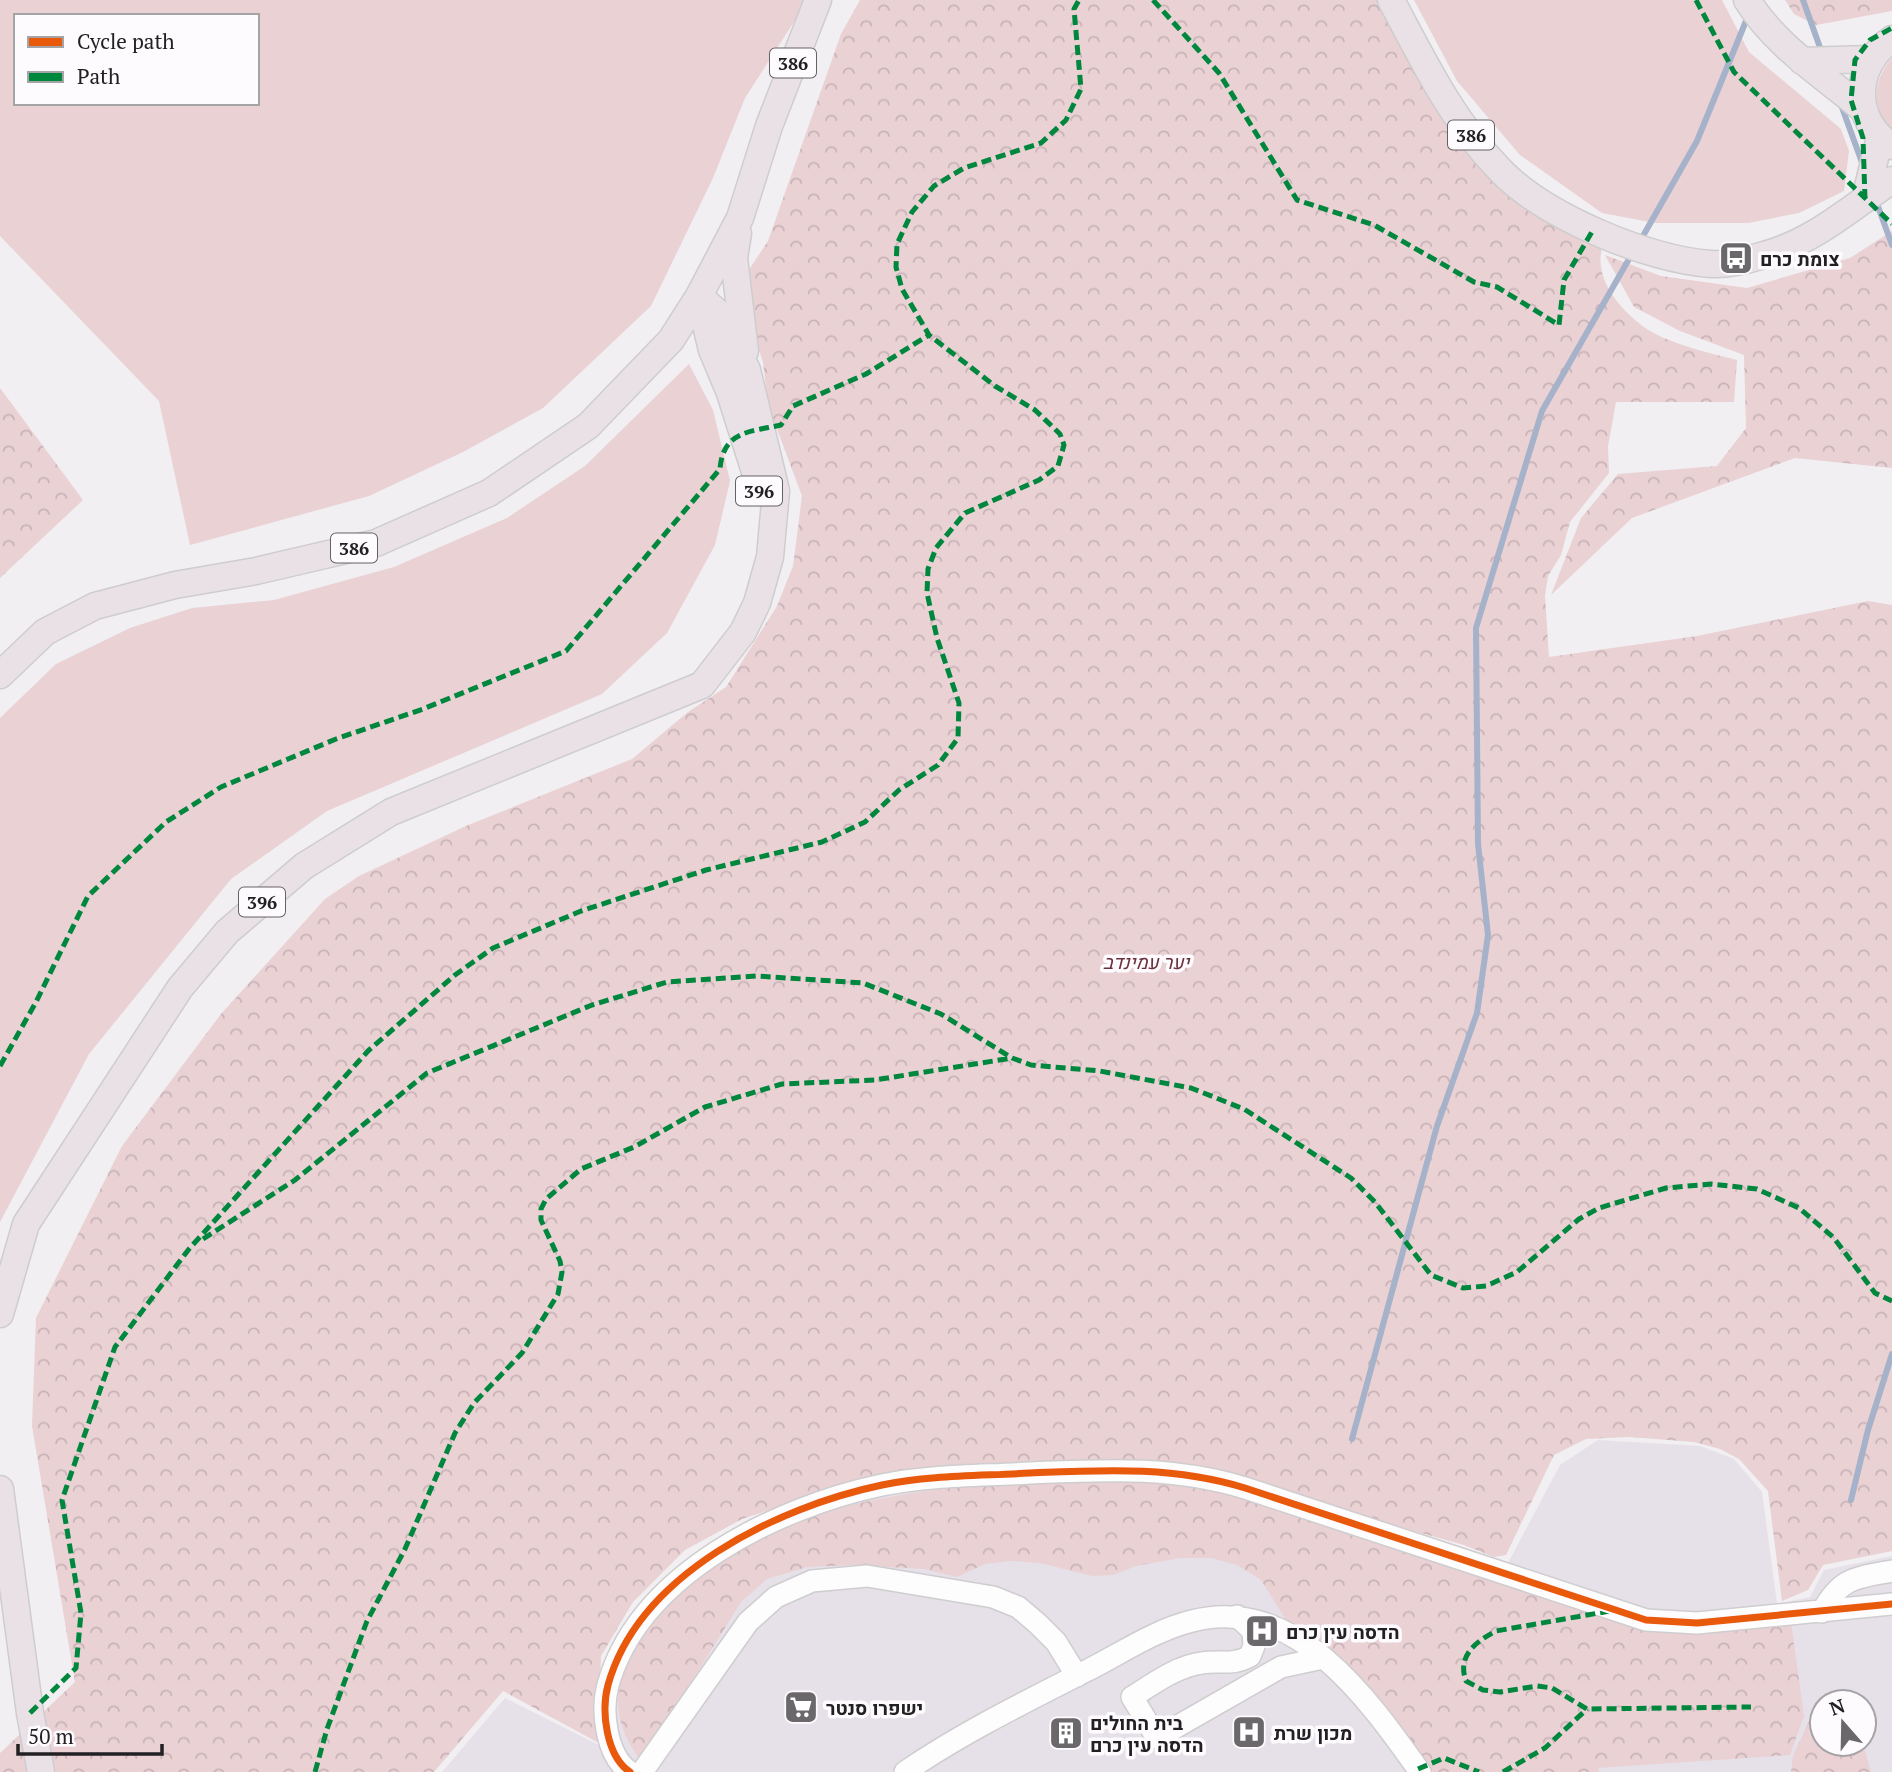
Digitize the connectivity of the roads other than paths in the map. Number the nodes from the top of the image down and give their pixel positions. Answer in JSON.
{"nodes":[{"id":1,"x":818,"y":0,"type":"edge"},
{"id":2,"x":1391,"y":0,"type":"edge"},
{"id":3,"x":1748,"y":0,"type":"edge"},
{"id":4,"x":1892,"y":39,"type":"edge"},
{"id":5,"x":1870,"y":60,"type":"junction"},
{"id":6,"x":1802,"y":61,"type":"junction"},
{"id":7,"x":1864,"y":110,"type":"junction"},
{"id":8,"x":1886,"y":142,"type":"edge"},
{"id":9,"x":1892,"y":180,"type":"edge"},
{"id":10,"x":1865,"y":199,"type":"junction"},
{"id":11,"x":740,"y":218,"type":"junction"},
{"id":12,"x":699,"y":296,"type":"junction"},
{"id":13,"x":747,"y":370,"type":"junction"},
{"id":14,"x":0,"y":675,"type":"edge"},
{"id":15,"x":702,"y":685,"type":"junction"},
{"id":16,"x":0,"y":1314,"type":"edge"},
{"id":17,"x":0,"y":1489,"type":"edge"},
{"id":18,"x":1892,"y":1571,"type":"edge"},
{"id":19,"x":1892,"y":1604,"type":"edge"},
{"id":20,"x":1822,"y":1612,"type":"junction"},
{"id":21,"x":1237,"y":1616,"type":"junction"},
{"id":22,"x":1323,"y":1658,"type":"junction"},
{"id":23,"x":1077,"y":1676,"type":"junction"},
{"id":24,"x":41,"y":1772,"type":"edge"},
{"id":25,"x":630,"y":1772,"type":"edge"},
{"id":26,"x":642,"y":1772,"type":"edge"},
{"id":27,"x":905,"y":1772,"type":"edge"},
{"id":28,"x":1420,"y":1772,"type":"edge"}],
"edges":[{"from":1,"to":11,"type":"main road","number":"386"},
{"from":2,"to":10,"type":"main road","number":"386"},
{"from":3,"to":6,"type":"main road"},
{"from":4,"to":5,"type":"main road"},
{"from":5,"to":6,"type":"main road"},
{"from":5,"to":7,"type":"main road"},
{"from":6,"to":7,"type":"main road"},
{"from":7,"to":8,"type":"main road"},
{"from":8,"to":10,"type":"main road"},
{"from":9,"to":10,"type":"main road","number":"386"},
{"from":11,"to":12,"type":"main road","number":"386"},
{"from":11,"to":13,"type":"main road"},
{"from":12,"to":13,"type":"main road","number":"396"},
{"from":12,"to":14,"type":"main road","number":"386"},
{"from":12,"to":15,"type":"main road","number":"396"},
{"from":13,"to":15,"type":"main road","number":"396"},
{"from":15,"to":16,"type":"main road","number":"396"},
{"from":17,"to":24,"type":"main road"},
{"from":18,"to":20,"type":"street"},
{"from":19,"to":20,"type":"street"},
{"from":20,"to":25,"type":"street"},
{"from":21,"to":22,"type":"street"},
{"from":21,"to":22,"type":"street"},
{"from":21,"to":23,"type":"street"},
{"from":22,"to":28,"type":"street"},
{"from":23,"to":26,"type":"street"},
{"from":23,"to":27,"type":"street"}]}
